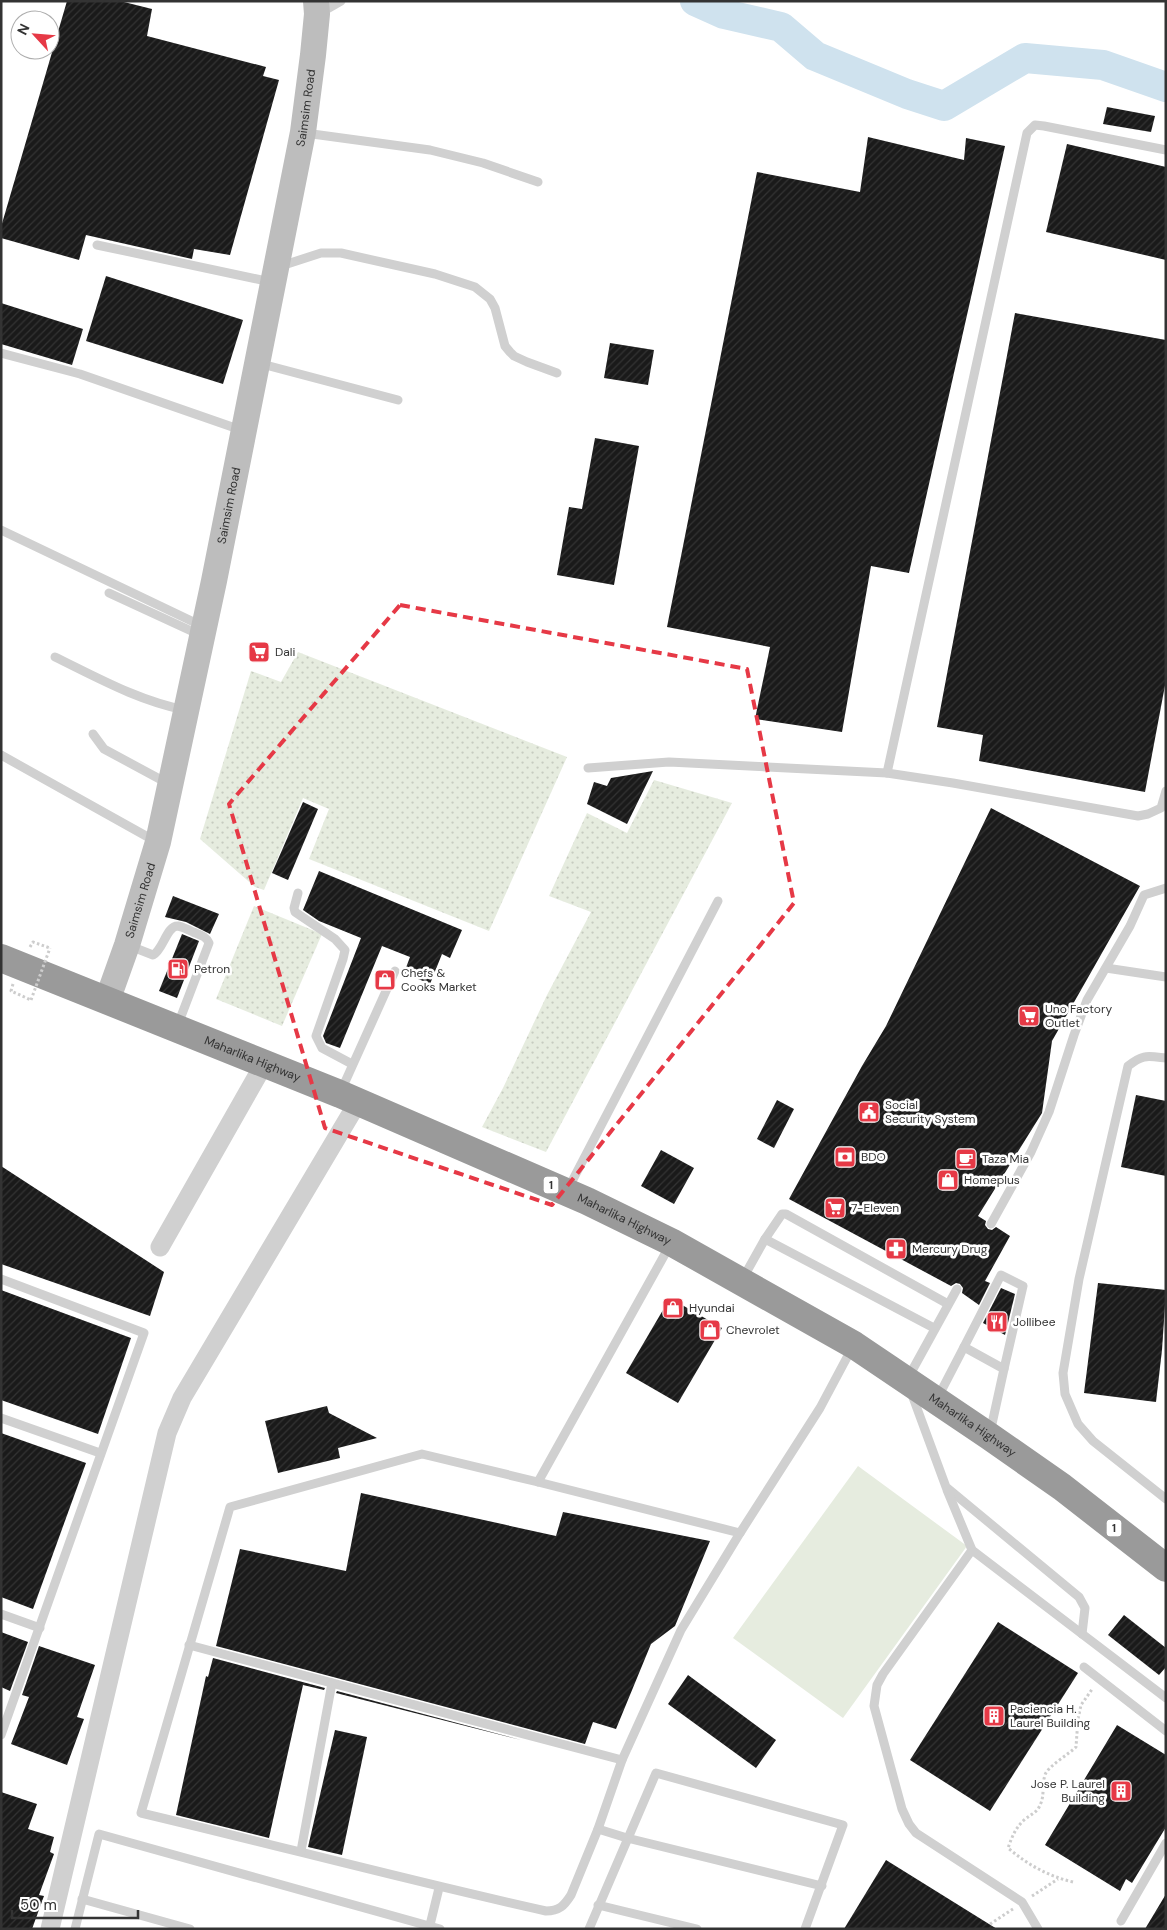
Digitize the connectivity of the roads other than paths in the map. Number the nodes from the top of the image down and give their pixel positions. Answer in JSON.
{"nodes":[{"id":1,"x":342,"y":1,"type":"edge"},
{"id":2,"x":317,"y":8,"type":"edge"},
{"id":3,"x":303,"y":132,"type":"junction"},
{"id":4,"x":1166,"y":150,"type":"edge"},
{"id":5,"x":538,"y":182,"type":"dead end"},
{"id":6,"x":97,"y":245,"type":"dead end"},
{"id":7,"x":274,"y":275,"type":"junction"},
{"id":8,"x":1,"y":354,"type":"edge"},
{"id":9,"x":258,"y":362,"type":"junction"},
{"id":10,"x":557,"y":373,"type":"dead end"},
{"id":11,"x":398,"y":400,"type":"dead end"},
{"id":12,"x":244,"y":431,"type":"junction"},
{"id":13,"x":1,"y":530,"type":"edge"},
{"id":14,"x":109,"y":593,"type":"dead end"},
{"id":15,"x":203,"y":631,"type":"junction"},
{"id":16,"x":55,"y":657,"type":"dead end"},
{"id":17,"x":186,"y":710,"type":"junction"},
{"id":18,"x":93,"y":734,"type":"dead end"},
{"id":19,"x":2,"y":757,"type":"edge"},
{"id":20,"x":588,"y":768,"type":"dead end"},
{"id":21,"x":887,"y":773,"type":"junction"},
{"id":22,"x":170,"y":785,"type":"junction"},
{"id":23,"x":1166,"y":791,"type":"edge"},
{"id":24,"x":158,"y":842,"type":"junction"},
{"id":25,"x":1166,"y":888,"type":"edge"},
{"id":26,"x":298,"y":893,"type":"dead end"},
{"id":27,"x":718,"y":901,"type":"dead end"},
{"id":28,"x":127,"y":945,"type":"junction"},
{"id":29,"x":1,"y":958,"type":"edge"},
{"id":30,"x":1106,"y":968,"type":"junction"},
{"id":31,"x":395,"y":971,"type":"dead end"},
{"id":32,"x":1166,"y":977,"type":"edge"},
{"id":33,"x":107,"y":1002,"type":"junction"},
{"id":34,"x":176,"y":1029,"type":"junction"},
{"id":35,"x":1166,"y":1058,"type":"edge"},
{"id":36,"x":264,"y":1064,"type":"junction"},
{"id":37,"x":352,"y":1064,"type":"junction"},
{"id":38,"x":349,"y":1098,"type":"junction"},
{"id":39,"x":566,"y":1192,"type":"junction"},
{"id":40,"x":991,"y":1224,"type":"dead end"},
{"id":41,"x":765,"y":1240,"type":"junction"},
{"id":42,"x":671,"y":1242,"type":"junction"},
{"id":43,"x":160,"y":1247,"type":"dead end"},
{"id":44,"x":1,"y":1279,"type":"edge"},
{"id":45,"x":742,"y":1281,"type":"junction"},
{"id":46,"x":957,"y":1289,"type":"dead end"},
{"id":47,"x":948,"y":1304,"type":"junction"},
{"id":48,"x":934,"y":1328,"type":"junction"},
{"id":49,"x":854,"y":1345,"type":"junction"},
{"id":50,"x":964,"y":1346,"type":"junction"},
{"id":51,"x":1004,"y":1369,"type":"junction"},
{"id":52,"x":906,"y":1380,"type":"junction"},
{"id":53,"x":937,"y":1400,"type":"junction"},
{"id":54,"x":1,"y":1418,"type":"edge"},
{"id":55,"x":989,"y":1436,"type":"junction"},
{"id":56,"x":100,"y":1453,"type":"junction"},
{"id":57,"x":538,"y":1482,"type":"junction"},
{"id":58,"x":946,"y":1487,"type":"junction"},
{"id":59,"x":1166,"y":1499,"type":"edge"},
{"id":60,"x":740,"y":1534,"type":"junction"},
{"id":61,"x":972,"y":1550,"type":"junction"},
{"id":62,"x":1166,"y":1568,"type":"edge"},
{"id":63,"x":1,"y":1614,"type":"edge"},
{"id":64,"x":40,"y":1628,"type":"junction"},
{"id":65,"x":1082,"y":1634,"type":"junction"},
{"id":66,"x":190,"y":1645,"type":"junction"},
{"id":67,"x":1084,"y":1667,"type":"dead end"},
{"id":68,"x":332,"y":1683,"type":"junction"},
{"id":69,"x":1154,"y":1689,"type":"junction"},
{"id":70,"x":1166,"y":1689,"type":"edge"},
{"id":71,"x":1166,"y":1698,"type":"edge"},
{"id":72,"x":1166,"y":1731,"type":"edge"},
{"id":73,"x":1,"y":1735,"type":"edge"},
{"id":74,"x":622,"y":1760,"type":"junction"},
{"id":75,"x":598,"y":1829,"type":"junction"},
{"id":76,"x":627,"y":1838,"type":"junction"},
{"id":77,"x":1166,"y":1843,"type":"edge"},
{"id":78,"x":301,"y":1851,"type":"junction"},
{"id":79,"x":822,"y":1886,"type":"junction"},
{"id":80,"x":439,"y":1888,"type":"junction"},
{"id":81,"x":82,"y":1898,"type":"junction"},
{"id":82,"x":598,"y":1905,"type":"junction"},
{"id":83,"x":1121,"y":1921,"type":"dead end"},
{"id":84,"x":429,"y":1927,"type":"edge"},
{"id":85,"x":50,"y":1929,"type":"edge"},
{"id":86,"x":75,"y":1929,"type":"edge"},
{"id":87,"x":190,"y":1929,"type":"edge"},
{"id":88,"x":440,"y":1929,"type":"edge"},
{"id":89,"x":589,"y":1929,"type":"edge"},
{"id":90,"x":697,"y":1929,"type":"edge"},
{"id":91,"x":805,"y":1929,"type":"edge"},
{"id":92,"x":1038,"y":1929,"type":"edge"}],
"edges":[{"from":1,"to":2,"type":"lane"},
{"from":2,"to":3,"type":"street","name":"Saimsim Road"},
{"from":3,"to":5,"type":"lane"},
{"from":3,"to":7,"type":"street","name":"Saimsim Road"},
{"from":4,"to":21,"type":"lane"},
{"from":6,"to":7,"type":"lane"},
{"from":7,"to":9,"type":"street","name":"Saimsim Road"},
{"from":7,"to":10,"type":"lane"},
{"from":8,"to":12,"type":"lane"},
{"from":9,"to":11,"type":"lane"},
{"from":9,"to":12,"type":"street","name":"Saimsim Road"},
{"from":12,"to":15,"type":"street","name":"Saimsim Road"},
{"from":13,"to":15,"type":"lane"},
{"from":14,"to":15,"type":"lane"},
{"from":15,"to":17,"type":"street","name":"Saimsim Road"},
{"from":16,"to":17,"type":"lane"},
{"from":17,"to":22,"type":"street","name":"Saimsim Road"},
{"from":18,"to":22,"type":"lane"},
{"from":19,"to":24,"type":"lane"},
{"from":20,"to":21,"type":"lane"},
{"from":21,"to":23,"type":"lane"},
{"from":22,"to":24,"type":"street","name":"Saimsim Road"},
{"from":24,"to":28,"type":"street","name":"Saimsim Road"},
{"from":25,"to":30,"type":"lane"},
{"from":26,"to":37,"type":"lane"},
{"from":27,"to":39,"type":"lane"},
{"from":28,"to":33,"type":"street","name":"Saimsim Road"},
{"from":28,"to":34,"type":"lane"},
{"from":29,"to":33,"type":"highway","name":"Maharlika Highway","number":"1"},
{"from":30,"to":32,"type":"lane"},
{"from":30,"to":40,"type":"lane"},
{"from":31,"to":37,"type":"lane"},
{"from":33,"to":34,"type":"highway","name":"Maharlika Highway","number":"1"},
{"from":34,"to":36,"type":"highway","name":"Maharlika Highway","number":"1"},
{"from":35,"to":59,"type":"lane"},
{"from":36,"to":38,"type":"highway","name":"Maharlika Highway","number":"1"},
{"from":36,"to":43,"type":"street"},
{"from":37,"to":38,"type":"lane"},
{"from":38,"to":39,"type":"highway","name":"Maharlika Highway","number":"1"},
{"from":38,"to":85,"type":"street"},
{"from":39,"to":42,"type":"highway","name":"Maharlika Highway","number":"1"},
{"from":41,"to":45,"type":"lane"},
{"from":41,"to":47,"type":"lane"},
{"from":41,"to":48,"type":"lane"},
{"from":42,"to":45,"type":"highway","name":"Maharlika Highway","number":"1"},
{"from":42,"to":57,"type":"lane"},
{"from":44,"to":56,"type":"lane"},
{"from":45,"to":49,"type":"highway","name":"Maharlika Highway","number":"1"},
{"from":46,"to":47,"type":"lane"},
{"from":47,"to":48,"type":"lane"},
{"from":48,"to":52,"type":"lane"},
{"from":49,"to":52,"type":"highway","name":"Maharlika Highway","number":"1"},
{"from":49,"to":60,"type":"lane"},
{"from":50,"to":51,"type":"lane"},
{"from":50,"to":51,"type":"lane"},
{"from":50,"to":53,"type":"lane"},
{"from":51,"to":55,"type":"lane"},
{"from":52,"to":53,"type":"highway","name":"Maharlika Highway","number":"1"},
{"from":52,"to":58,"type":"lane"},
{"from":53,"to":55,"type":"highway","name":"Maharlika Highway","number":"1"},
{"from":54,"to":56,"type":"lane"},
{"from":55,"to":62,"type":"highway","name":"Maharlika Highway","number":"1"},
{"from":56,"to":64,"type":"lane"},
{"from":57,"to":60,"type":"lane"},
{"from":57,"to":66,"type":"lane"},
{"from":58,"to":61,"type":"lane"},
{"from":58,"to":65,"type":"lane"},
{"from":60,"to":74,"type":"lane"},
{"from":61,"to":65,"type":"lane"},
{"from":61,"to":92,"type":"lane"},
{"from":63,"to":64,"type":"lane"},
{"from":64,"to":73,"type":"lane"},
{"from":65,"to":69,"type":"lane"},
{"from":66,"to":68,"type":"lane"},
{"from":66,"to":78,"type":"lane"},
{"from":67,"to":72,"type":"lane"},
{"from":68,"to":74,"type":"lane"},
{"from":68,"to":78,"type":"lane"},
{"from":69,"to":70,"type":"lane"},
{"from":69,"to":71,"type":"lane"},
{"from":74,"to":75,"type":"lane"},
{"from":75,"to":76,"type":"lane"},
{"from":75,"to":80,"type":"lane"},
{"from":76,"to":79,"type":"lane"},
{"from":76,"to":79,"type":"lane"},
{"from":76,"to":82,"type":"lane"},
{"from":77,"to":83,"type":"lane"},
{"from":78,"to":80,"type":"lane"},
{"from":79,"to":91,"type":"lane"},
{"from":80,"to":84,"type":"lane"},
{"from":81,"to":84,"type":"lane"},
{"from":81,"to":86,"type":"lane"},
{"from":81,"to":87,"type":"lane"},
{"from":82,"to":89,"type":"lane"},
{"from":82,"to":90,"type":"lane"},
{"from":84,"to":88,"type":"lane"}]}
